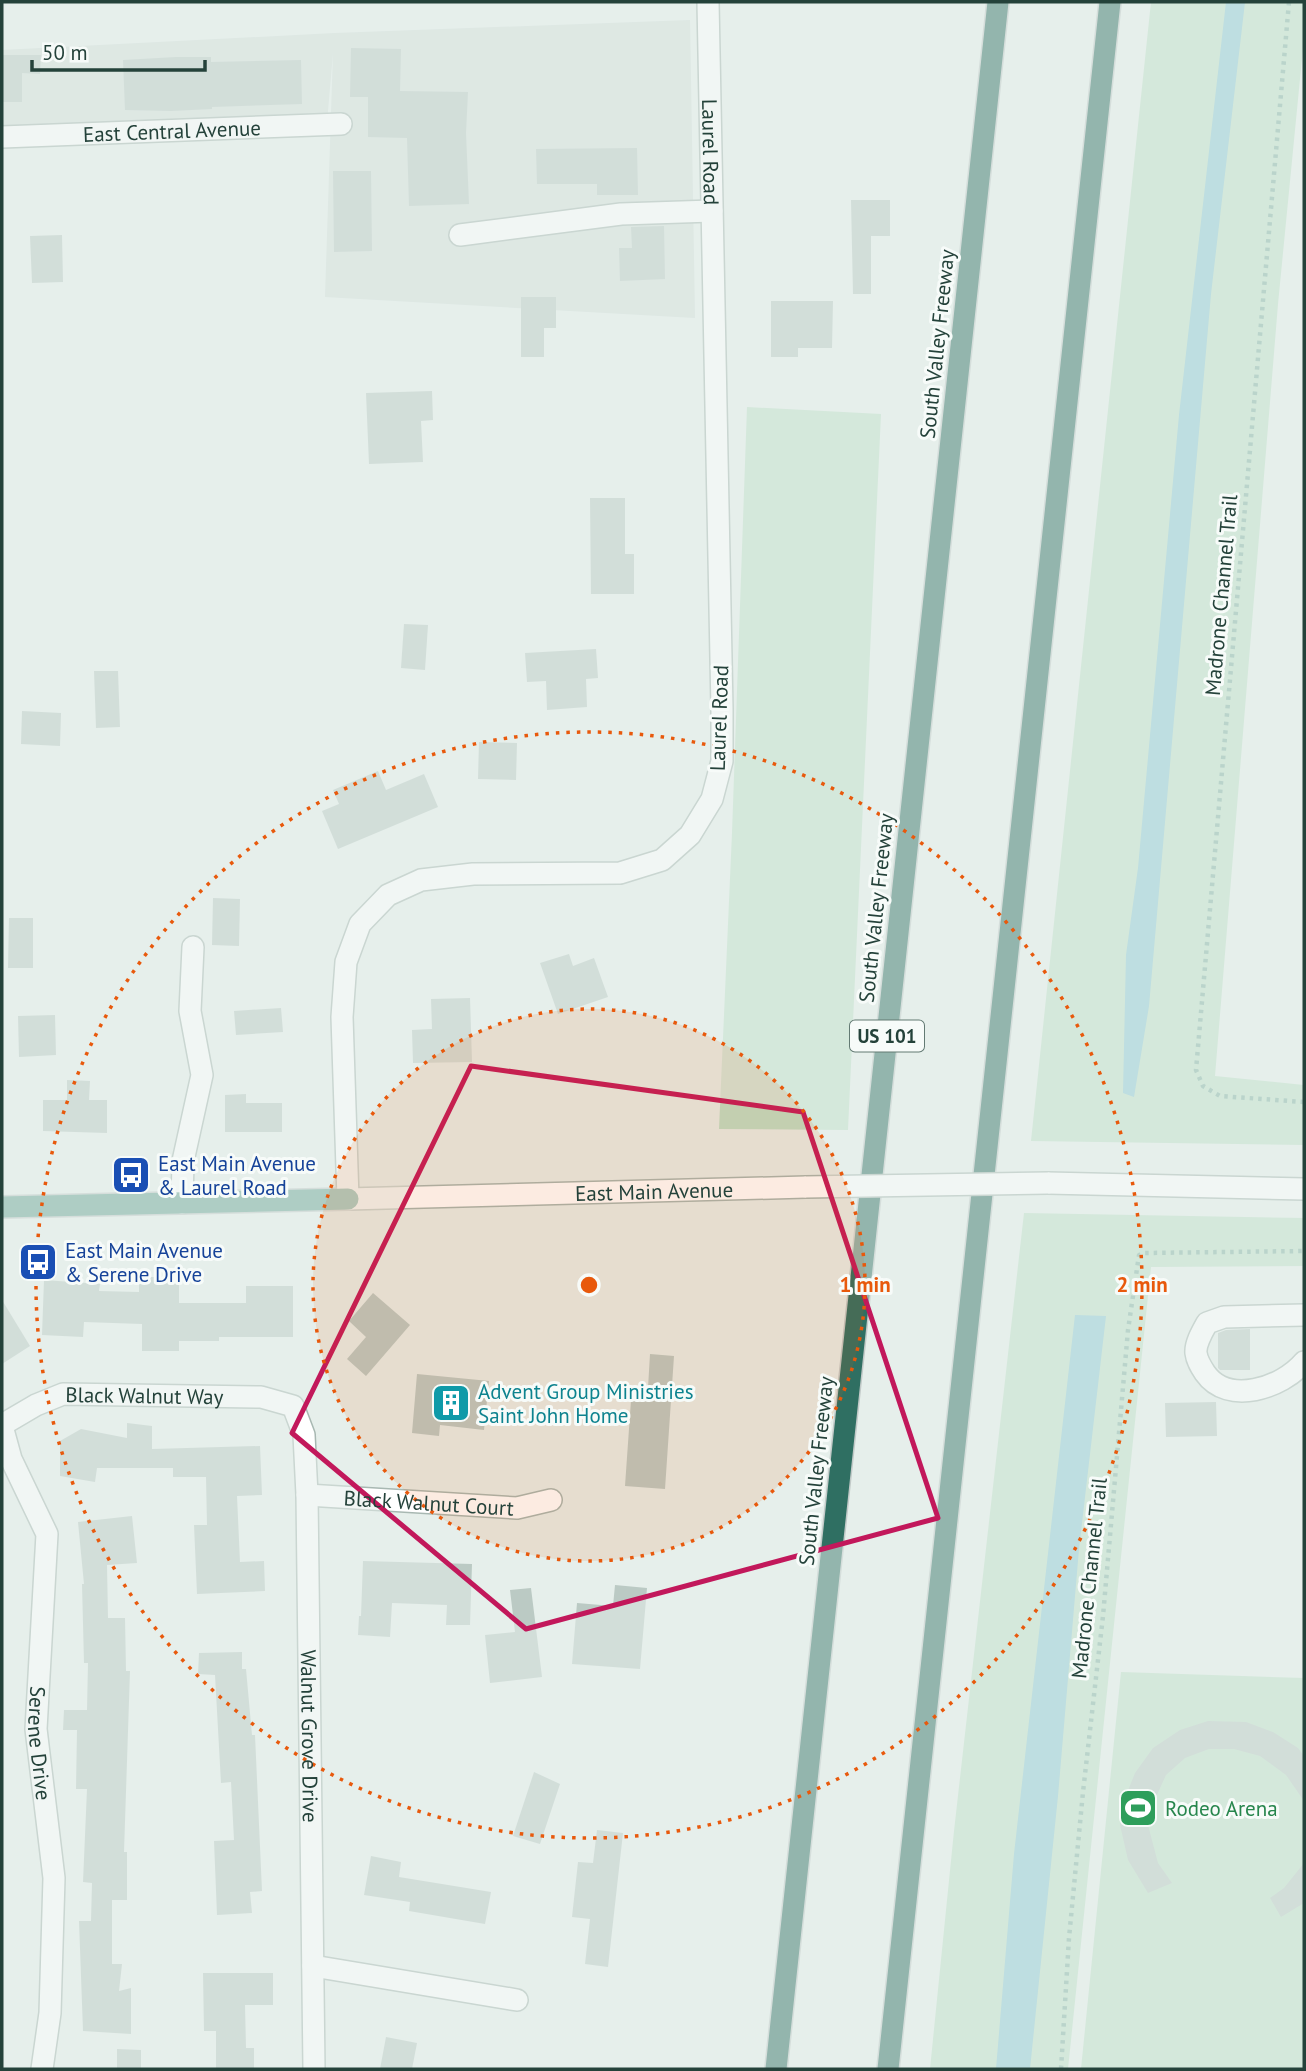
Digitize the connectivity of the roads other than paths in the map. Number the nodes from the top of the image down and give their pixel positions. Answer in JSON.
{"nodes":[{"id":1,"x":708,"y":2,"type":"edge"},
{"id":2,"x":998,"y":2,"type":"edge"},
{"id":3,"x":1110,"y":2,"type":"edge"},
{"id":4,"x":341,"y":124,"type":"dead end"},
{"id":5,"x":2,"y":137,"type":"edge"},
{"id":6,"x":712,"y":211,"type":"junction"},
{"id":7,"x":460,"y":235,"type":"dead end"},
{"id":8,"x":193,"y":947,"type":"dead end"},
{"id":9,"x":1304,"y":1189,"type":"edge"},
{"id":10,"x":348,"y":1199,"type":"junction"},
{"id":11,"x":182,"y":1203,"type":"junction"},
{"id":12,"x":2,"y":1207,"type":"edge"},
{"id":13,"x":1304,"y":1315,"type":"edge"},
{"id":14,"x":1304,"y":1363,"type":"edge"},
{"id":15,"x":293,"y":1406,"type":"joint"},
{"id":16,"x":2,"y":1425,"type":"edge"},
{"id":17,"x":307,"y":1495,"type":"junction"},
{"id":18,"x":551,"y":1500,"type":"dead end"},
{"id":19,"x":313,"y":1966,"type":"junction"},
{"id":20,"x":517,"y":2000,"type":"dead end"},
{"id":21,"x":42,"y":2069,"type":"edge"},
{"id":22,"x":314,"y":2069,"type":"edge"},
{"id":23,"x":776,"y":2069,"type":"edge"},
{"id":24,"x":888,"y":2069,"type":"edge"}],
"edges":[{"from":1,"to":6,"type":"street","name":"Laurel Road"},
{"from":2,"to":23,"type":"highway","name":"South Valley Freeway","number":"US 101"},
{"from":3,"to":24,"type":"highway"},
{"from":4,"to":5,"type":"street","name":"East Central Avenue"},
{"from":6,"to":7,"type":"street"},
{"from":6,"to":10,"type":"street","name":"Laurel Road"},
{"from":8,"to":11,"type":"street"},
{"from":9,"to":10,"type":"street","name":"East Main Avenue","bridge":true},
{"from":10,"to":11,"type":"main road","name":"East Main Avenue"},
{"from":11,"to":12,"type":"main road","name":"East Main Avenue"},
{"from":13,"to":14,"type":"street"},
{"from":15,"to":16,"type":"street","name":"Black Walnut Way"},
{"from":15,"to":17,"type":"street","name":"Walnut Grove Drive"},
{"from":16,"to":21,"type":"street","name":"Serene Drive"},
{"from":17,"to":18,"type":"street","name":"Black Walnut Court"},
{"from":17,"to":19,"type":"street","name":"Walnut Grove Drive"},
{"from":19,"to":20,"type":"street"},
{"from":19,"to":22,"type":"street","name":"Walnut Grove Drive"}]}
